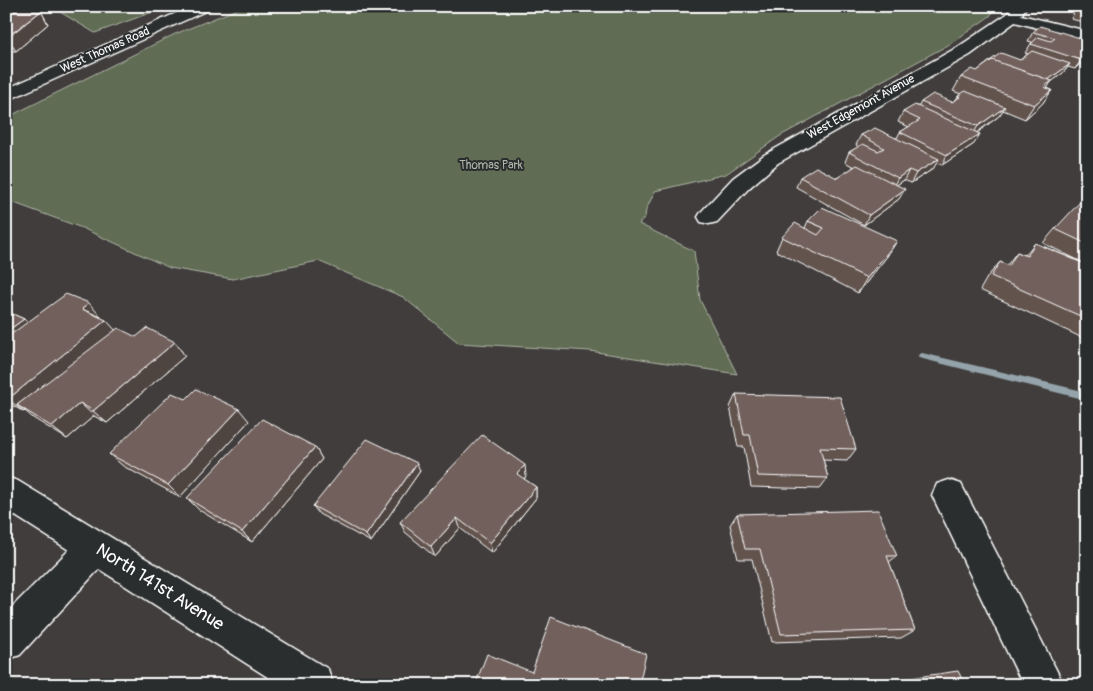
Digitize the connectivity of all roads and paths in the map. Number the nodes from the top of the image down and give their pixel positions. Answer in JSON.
{"nodes":[{"id":1,"x":205,"y":6,"type":"edge"},
{"id":2,"x":1016,"y":11,"type":"edge"},
{"id":3,"x":1087,"y":36,"type":"edge"},
{"id":4,"x":6,"y":96,"type":"edge"},
{"id":5,"x":709,"y":217,"type":"dead end"},
{"id":6,"x":6,"y":492,"type":"edge"},
{"id":7,"x":949,"y":495,"type":"dead end"},
{"id":8,"x":96,"y":547,"type":"junction"},
{"id":9,"x":6,"y":641,"type":"edge"},
{"id":10,"x":314,"y":683,"type":"dead end"},
{"id":11,"x":1044,"y":685,"type":"edge"}],
"edges":[{"from":1,"to":4,"type":"street","name":"West Thomas Road"},
{"from":2,"to":3,"type":"street"},
{"from":2,"to":5,"type":"street","name":"West Edgemont Avenue"},
{"from":6,"to":8,"type":"street","name":"North 141st Avenue"},
{"from":7,"to":11,"type":"street"},
{"from":8,"to":9,"type":"street"},
{"from":8,"to":10,"type":"street","name":"North 141st Avenue"}]}
